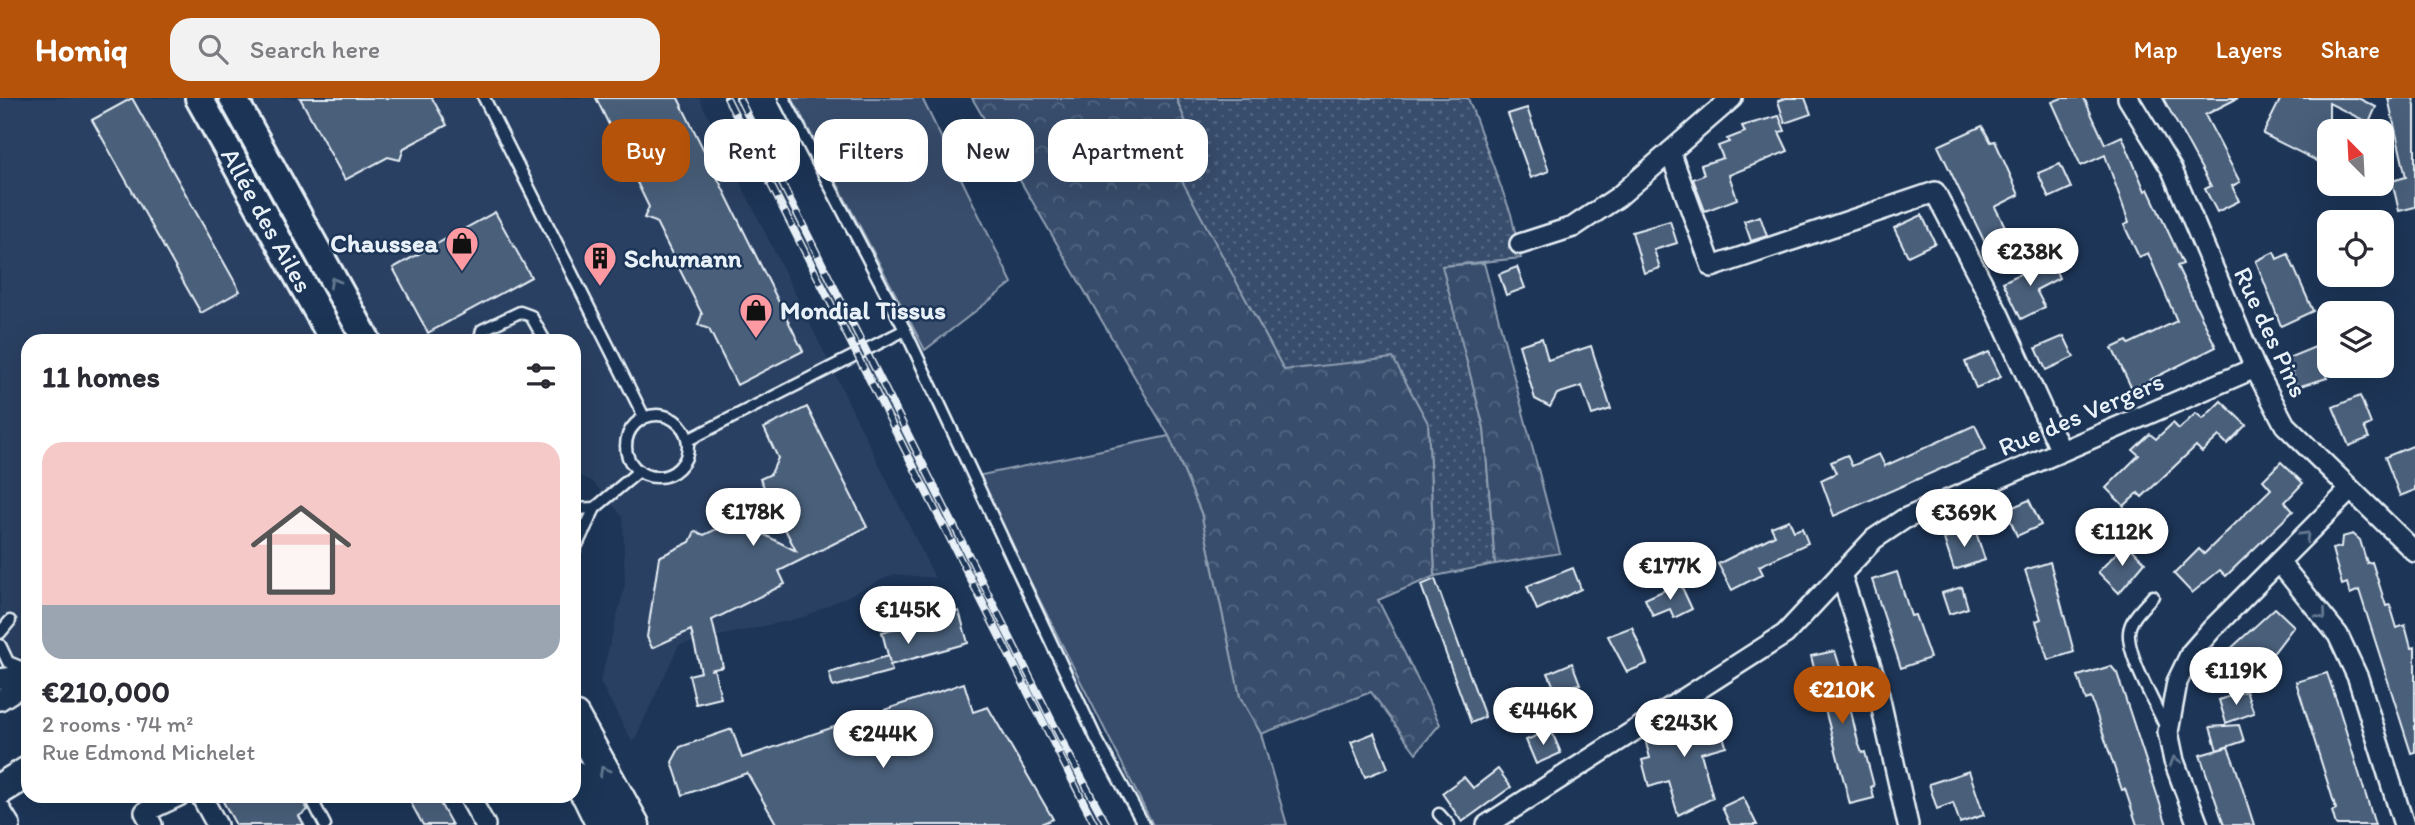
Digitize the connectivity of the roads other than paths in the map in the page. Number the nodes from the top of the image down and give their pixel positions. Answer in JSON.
{"nodes":[{"id":1,"x":199,"y":98,"type":"edge"},
{"id":2,"x":233,"y":98,"type":"edge"},
{"id":3,"x":484,"y":98,"type":"edge"},
{"id":4,"x":784,"y":98,"type":"edge"},
{"id":5,"x":1732,"y":98,"type":"edge"},
{"id":6,"x":2128,"y":98,"type":"edge"},
{"id":7,"x":1670,"y":152,"type":"junction"},
{"id":8,"x":1520,"y":244,"type":"dead end"},
{"id":9,"x":905,"y":330,"type":"junction"},
{"id":10,"x":330,"y":334,"type":"edge"},
{"id":11,"x":363,"y":334,"type":"edge"},
{"id":12,"x":481,"y":334,"type":"edge"},
{"id":13,"x":541,"y":334,"type":"edge"},
{"id":14,"x":2255,"y":369,"type":"junction"},
{"id":15,"x":644,"y":417,"type":"junction"},
{"id":16,"x":688,"y":440,"type":"junction"},
{"id":17,"x":2061,"y":450,"type":"junction"},
{"id":18,"x":639,"y":471,"type":"junction"},
{"id":19,"x":2349,"y":491,"type":"junction"},
{"id":20,"x":595,"y":508,"type":"junction"},
{"id":21,"x":581,"y":509,"type":"edge"},
{"id":22,"x":581,"y":537,"type":"edge"},
{"id":23,"x":2415,"y":552,"type":"edge"},
{"id":24,"x":2279,"y":562,"type":"junction"},
{"id":25,"x":1841,"y":573,"type":"junction"},
{"id":26,"x":2154,"y":596,"type":"dead end"},
{"id":27,"x":10,"y":621,"type":"dead end"},
{"id":28,"x":0,"y":633,"type":"edge"},
{"id":29,"x":0,"y":645,"type":"edge"},
{"id":30,"x":21,"y":668,"type":"edge"},
{"id":31,"x":21,"y":674,"type":"edge"},
{"id":32,"x":0,"y":678,"type":"edge"},
{"id":33,"x":21,"y":686,"type":"edge"},
{"id":34,"x":0,"y":700,"type":"edge"},
{"id":35,"x":581,"y":730,"type":"edge"},
{"id":36,"x":2168,"y":732,"type":"junction"},
{"id":37,"x":21,"y":778,"type":"edge"},
{"id":38,"x":581,"y":785,"type":"edge"},
{"id":39,"x":1,"y":796,"type":"edge"},
{"id":40,"x":164,"y":803,"type":"edge"},
{"id":41,"x":205,"y":803,"type":"edge"},
{"id":42,"x":314,"y":803,"type":"edge"},
{"id":43,"x":473,"y":803,"type":"edge"},
{"id":44,"x":573,"y":803,"type":"edge"},
{"id":45,"x":1439,"y":814,"type":"dead end"},
{"id":46,"x":10,"y":825,"type":"edge"},
{"id":47,"x":152,"y":825,"type":"edge"},
{"id":48,"x":217,"y":825,"type":"edge"},
{"id":49,"x":325,"y":825,"type":"edge"},
{"id":50,"x":485,"y":825,"type":"edge"},
{"id":51,"x":590,"y":825,"type":"edge"},
{"id":52,"x":602,"y":825,"type":"edge"},
{"id":53,"x":634,"y":825,"type":"edge"},
{"id":54,"x":1144,"y":825,"type":"edge"},
{"id":55,"x":1449,"y":825,"type":"edge"},
{"id":56,"x":1487,"y":825,"type":"edge"},
{"id":57,"x":1908,"y":825,"type":"edge"},
{"id":58,"x":2198,"y":825,"type":"edge"},
{"id":59,"x":2404,"y":825,"type":"edge"}],
"edges":[{"from":1,"to":10,"type":"main road","name":"Allée des Ailes"},
{"from":11,"to":2,"type":"main road","name":"Allée des Ailes","one_way":true},
{"from":3,"to":15,"type":"lane"},
{"from":4,"to":9,"type":"lane"},
{"from":5,"to":7,"type":"street"},
{"from":6,"to":14,"type":"street","name":"Rue des Pins"},
{"from":7,"to":8,"type":"street"},
{"from":7,"to":17,"type":"street"},
{"from":9,"to":16,"type":"lane"},
{"from":9,"to":54,"type":"lane"},
{"from":12,"to":13,"type":"lane"},
{"from":14,"to":17,"type":"street","name":"Rue des Vergers"},
{"from":14,"to":19,"type":"street","name":"Rue des Pins"},
{"from":15,"to":16,"type":"lane"},
{"from":15,"to":18,"type":"lane"},
{"from":16,"to":18,"type":"lane"},
{"from":17,"to":25,"type":"street","name":"Rue des Vergers"},
{"from":18,"to":20,"type":"lane"},
{"from":19,"to":23,"type":"street","name":"Rue des Pins"},
{"from":24,"to":19,"type":"street","one_way":true},
{"from":20,"to":21,"type":"lane"},
{"from":20,"to":22,"type":"lane"},
{"from":24,"to":36,"type":"street"},
{"from":24,"to":59,"type":"street","one_way":true},
{"from":25,"to":56,"type":"street","name":"Rue des Vergers"},
{"from":25,"to":57,"type":"street"},
{"from":26,"to":36,"type":"lane"},
{"from":27,"to":28,"type":"lane"},
{"from":29,"to":30,"type":"lane"},
{"from":31,"to":32,"type":"street"},
{"from":33,"to":34,"type":"street"},
{"from":53,"to":35,"type":"main road","one_way":true},
{"from":58,"to":36,"type":"street","one_way":true},
{"from":37,"to":39,"type":"main road"},
{"from":38,"to":52,"type":"main road"},
{"from":39,"to":46,"type":"street"},
{"from":40,"to":47,"type":"street"},
{"from":41,"to":48,"type":"street"},
{"from":42,"to":49,"type":"lane"},
{"from":43,"to":50,"type":"street"},
{"from":44,"to":51,"type":"main road"},
{"from":45,"to":55,"type":"lane"}]}
